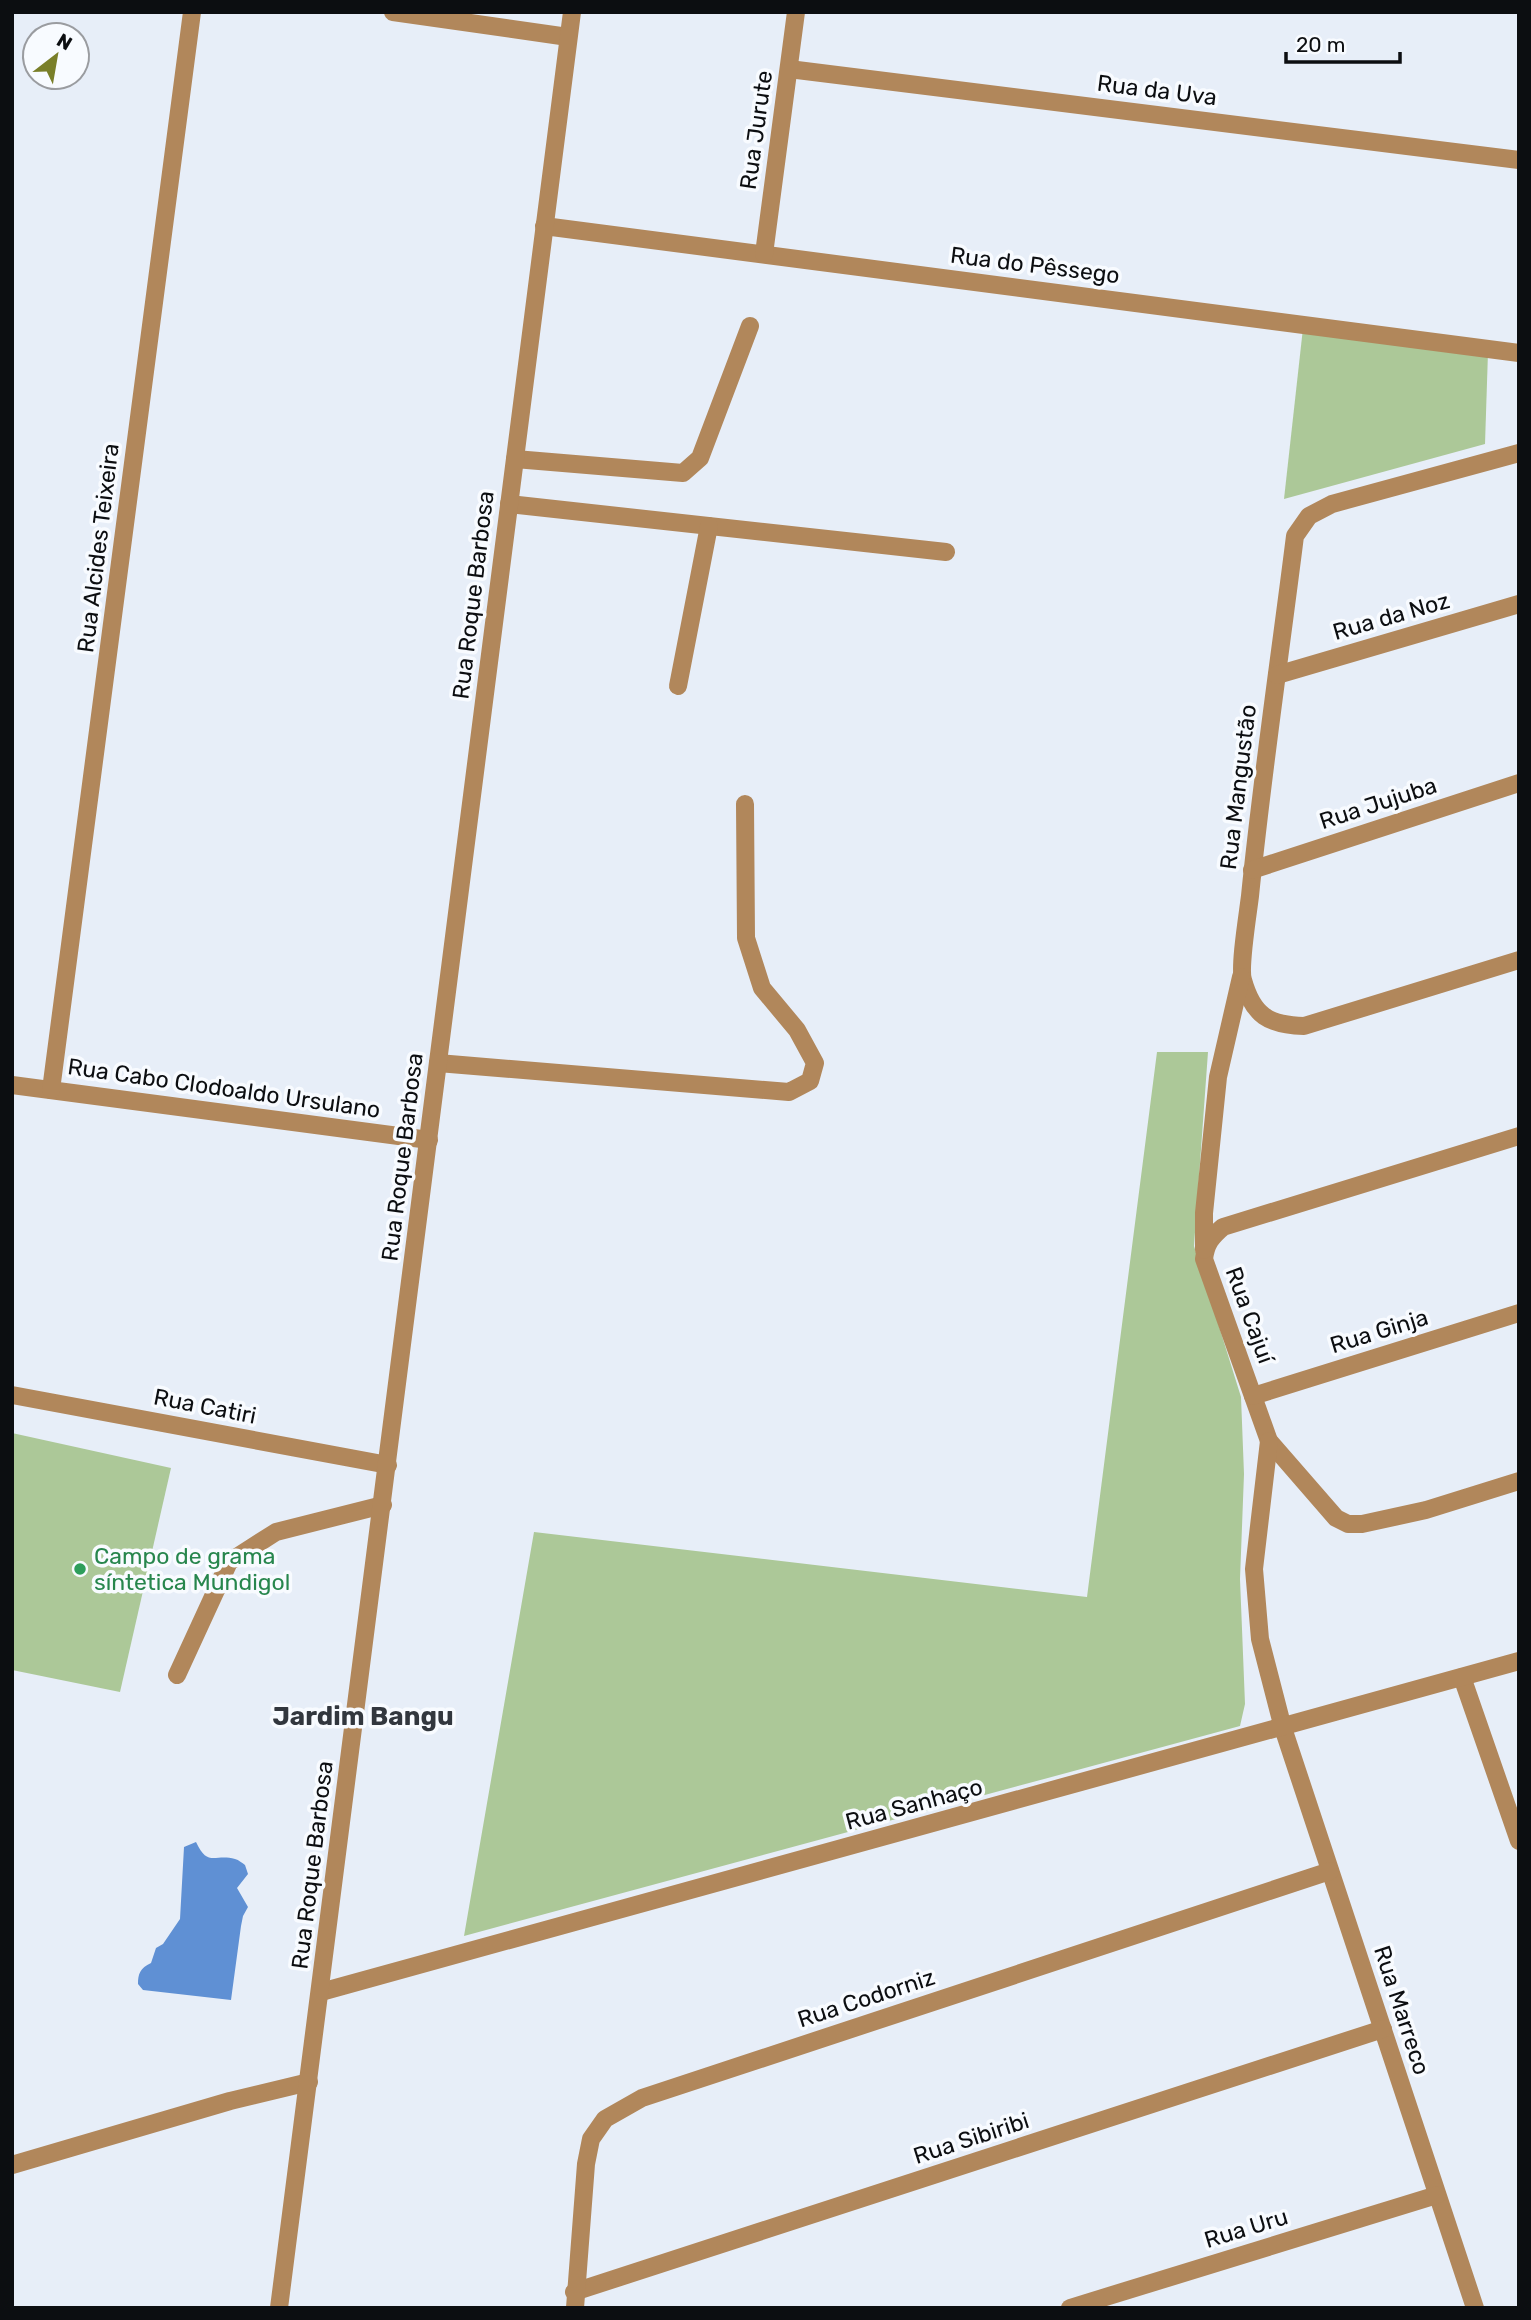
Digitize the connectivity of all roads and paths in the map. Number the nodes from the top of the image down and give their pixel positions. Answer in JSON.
{"nodes":[{"id":1,"x":192,"y":12,"type":"edge"},
{"id":2,"x":393,"y":12,"type":"edge"},
{"id":3,"x":572,"y":12,"type":"edge"},
{"id":4,"x":796,"y":12,"type":"edge"},
{"id":5,"x":568,"y":37,"type":"junction"},
{"id":6,"x":789,"y":69,"type":"junction"},
{"id":7,"x":1519,"y":160,"type":"edge"},
{"id":8,"x":544,"y":226,"type":"junction"},
{"id":9,"x":764,"y":254,"type":"junction"},
{"id":10,"x":750,"y":326,"type":"dead end"},
{"id":11,"x":1519,"y":353,"type":"edge"},
{"id":12,"x":1519,"y":453,"type":"edge"},
{"id":13,"x":515,"y":459,"type":"junction"},
{"id":14,"x":509,"y":505,"type":"junction"},
{"id":15,"x":709,"y":526,"type":"junction"},
{"id":16,"x":946,"y":552,"type":"dead end"},
{"id":17,"x":1519,"y":604,"type":"edge"},
{"id":18,"x":1277,"y":676,"type":"junction"},
{"id":19,"x":678,"y":686,"type":"dead end"},
{"id":20,"x":1519,"y":783,"type":"edge"},
{"id":21,"x":745,"y":804,"type":"dead end"},
{"id":22,"x":1252,"y":870,"type":"junction"},
{"id":23,"x":1519,"y":960,"type":"edge"},
{"id":24,"x":1241,"y":977,"type":"junction"},
{"id":25,"x":438,"y":1063,"type":"junction"},
{"id":26,"x":12,"y":1084,"type":"edge"},
{"id":27,"x":51,"y":1090,"type":"junction"},
{"id":28,"x":1519,"y":1136,"type":"edge"},
{"id":29,"x":429,"y":1140,"type":"junction"},
{"id":30,"x":1204,"y":1259,"type":"junction"},
{"id":31,"x":1519,"y":1313,"type":"edge"},
{"id":32,"x":12,"y":1395,"type":"edge"},
{"id":33,"x":1253,"y":1396,"type":"junction"},
{"id":34,"x":1269,"y":1441,"type":"junction"},
{"id":35,"x":388,"y":1465,"type":"junction"},
{"id":36,"x":1519,"y":1481,"type":"edge"},
{"id":37,"x":383,"y":1505,"type":"junction"},
{"id":38,"x":1519,"y":1661,"type":"edge"},
{"id":39,"x":177,"y":1675,"type":"dead end"},
{"id":40,"x":1462,"y":1676,"type":"junction"},
{"id":41,"x":1283,"y":1728,"type":"junction"},
{"id":42,"x":1519,"y":1842,"type":"edge"},
{"id":43,"x":1330,"y":1871,"type":"junction"},
{"id":44,"x":321,"y":1992,"type":"junction"},
{"id":45,"x":1382,"y":2029,"type":"junction"},
{"id":46,"x":309,"y":2082,"type":"junction"},
{"id":47,"x":12,"y":2165,"type":"edge"},
{"id":48,"x":1437,"y":2195,"type":"junction"},
{"id":49,"x":574,"y":2300,"type":"edge"},
{"id":50,"x":279,"y":2308,"type":"edge"},
{"id":51,"x":1070,"y":2308,"type":"edge"},
{"id":52,"x":1475,"y":2308,"type":"edge"}],
"edges":[{"from":1,"to":27,"type":"street","name":"Rua Alcides Teixeira"},
{"from":2,"to":5,"type":"street"},
{"from":3,"to":5,"type":"street","name":"Rua Roque Barbosa"},
{"from":4,"to":6,"type":"street","name":"Rua Jurute"},
{"from":5,"to":8,"type":"street","name":"Rua Roque Barbosa"},
{"from":6,"to":7,"type":"street","name":"Rua da Uva"},
{"from":6,"to":9,"type":"street","name":"Rua Jurute"},
{"from":8,"to":9,"type":"street","name":"Rua do Pêssego"},
{"from":8,"to":13,"type":"street","name":"Rua Roque Barbosa"},
{"from":9,"to":11,"type":"street","name":"Rua do Pêssego"},
{"from":10,"to":13,"type":"street"},
{"from":12,"to":18,"type":"street","name":"Rua Mangustão"},
{"from":13,"to":14,"type":"street","name":"Rua Roque Barbosa"},
{"from":14,"to":15,"type":"street"},
{"from":14,"to":25,"type":"street","name":"Rua Roque Barbosa"},
{"from":15,"to":16,"type":"street"},
{"from":15,"to":19,"type":"street"},
{"from":17,"to":18,"type":"street","name":"Rua da Noz"},
{"from":18,"to":22,"type":"street","name":"Rua Mangustão"},
{"from":20,"to":22,"type":"street","name":"Rua Jujuba"},
{"from":21,"to":25,"type":"street"},
{"from":22,"to":24,"type":"street","name":"Rua Mangustão"},
{"from":23,"to":24,"type":"street"},
{"from":24,"to":30,"type":"street","name":"Rua Mangustão"},
{"from":25,"to":29,"type":"street","name":"Rua Roque Barbosa"},
{"from":26,"to":27,"type":"street","name":"Rua Cabo Clodoaldo Ursulano"},
{"from":27,"to":29,"type":"street","name":"Rua Cabo Clodoaldo Ursulano"},
{"from":28,"to":30,"type":"street","name":"Rua Cajuí"},
{"from":29,"to":35,"type":"street","name":"Rua Roque Barbosa"},
{"from":30,"to":33,"type":"street","name":"Rua Cajuí"},
{"from":31,"to":33,"type":"street","name":"Rua Ginja"},
{"from":32,"to":35,"type":"street","name":"Rua Catiri"},
{"from":33,"to":34,"type":"street","name":"Rua Cajuí"},
{"from":34,"to":36,"type":"street","name":"Rua Cajuí"},
{"from":34,"to":41,"type":"street","name":"Rua Marreco"},
{"from":35,"to":37,"type":"street","name":"Rua Roque Barbosa"},
{"from":37,"to":39,"type":"street"},
{"from":37,"to":44,"type":"street","name":"Rua Roque Barbosa"},
{"from":38,"to":40,"type":"street","name":"Rua Sanhaço"},
{"from":40,"to":41,"type":"street","name":"Rua Sanhaço"},
{"from":40,"to":42,"type":"street"},
{"from":41,"to":43,"type":"street","name":"Rua Marreco"},
{"from":41,"to":44,"type":"street","name":"Rua Sanhaço"},
{"from":43,"to":45,"type":"street","name":"Rua Marreco"},
{"from":43,"to":49,"type":"street","name":"Rua Codorniz"},
{"from":44,"to":46,"type":"street","name":"Rua Roque Barbosa"},
{"from":45,"to":48,"type":"street","name":"Rua Marreco"},
{"from":45,"to":49,"type":"street","name":"Rua Sibiribi"},
{"from":46,"to":47,"type":"street"},
{"from":46,"to":50,"type":"street","name":"Rua Roque Barbosa"},
{"from":48,"to":51,"type":"street","name":"Rua Uru"},
{"from":48,"to":52,"type":"street","name":"Rua Marreco"}]}
